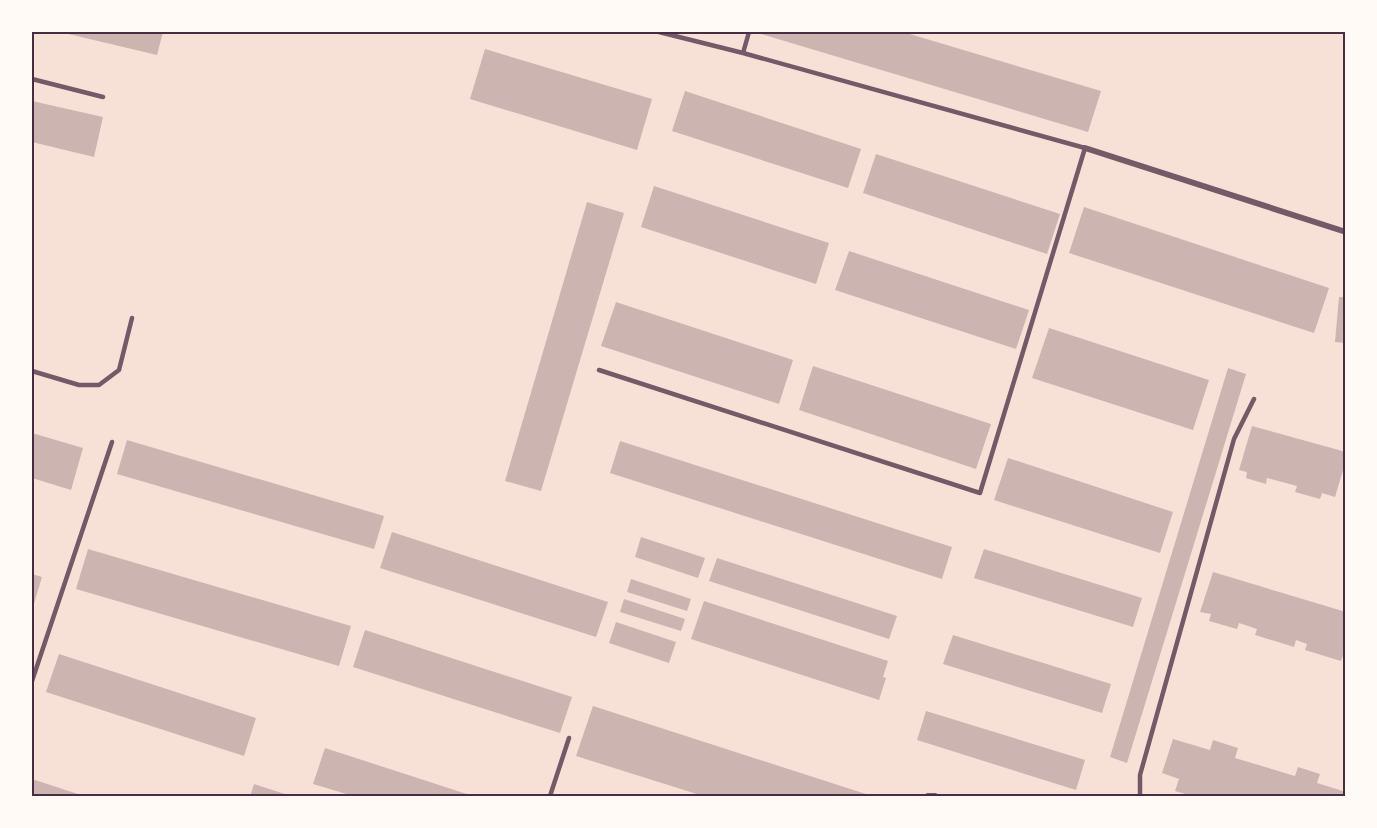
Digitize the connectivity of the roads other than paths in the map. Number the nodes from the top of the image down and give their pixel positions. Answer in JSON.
{"nodes":[{"id":1,"x":659,"y":32,"type":"edge"},
{"id":2,"x":749,"y":32,"type":"edge"},
{"id":3,"x":743,"y":52,"type":"junction"},
{"id":4,"x":32,"y":79,"type":"edge"},
{"id":5,"x":103,"y":97,"type":"dead end"},
{"id":6,"x":1085,"y":148,"type":"junction"},
{"id":7,"x":1346,"y":232,"type":"edge"},
{"id":8,"x":132,"y":318,"type":"dead end"},
{"id":9,"x":599,"y":369,"type":"dead end"},
{"id":10,"x":32,"y":371,"type":"edge"},
{"id":11,"x":1254,"y":399,"type":"dead end"},
{"id":12,"x":112,"y":442,"type":"dead end"},
{"id":13,"x":32,"y":681,"type":"edge"},
{"id":14,"x":569,"y":738,"type":"dead end"},
{"id":15,"x":550,"y":796,"type":"edge"},
{"id":16,"x":928,"y":796,"type":"edge"},
{"id":17,"x":935,"y":796,"type":"edge"},
{"id":18,"x":1140,"y":796,"type":"edge"}],
"edges":[{"from":1,"to":3,"type":"lane"},
{"from":2,"to":3,"type":"lane"},
{"from":3,"to":6,"type":"lane"},
{"from":4,"to":5,"type":"lane"},
{"from":6,"to":7,"type":"street"},
{"from":6,"to":9,"type":"lane"},
{"from":8,"to":10,"type":"lane"},
{"from":11,"to":18,"type":"lane"},
{"from":12,"to":13,"type":"lane"},
{"from":14,"to":15,"type":"lane"},
{"from":16,"to":17,"type":"street"}]}
